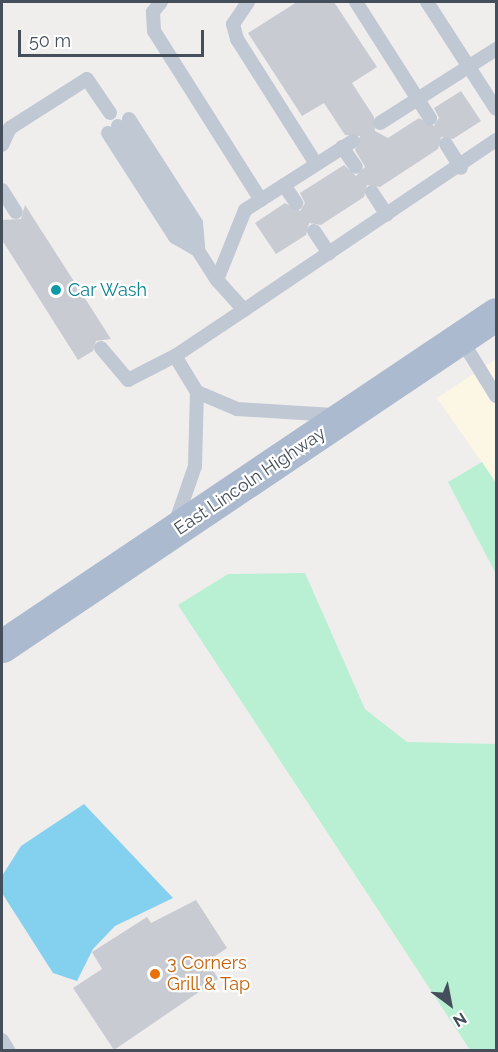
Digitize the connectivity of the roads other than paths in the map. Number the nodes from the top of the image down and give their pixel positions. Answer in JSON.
{"nodes":[{"id":1,"x":161,"y":2,"type":"edge"},
{"id":2,"x":248,"y":2,"type":"edge"},
{"id":3,"x":356,"y":2,"type":"edge"},
{"id":4,"x":427,"y":2,"type":"edge"},
{"id":5,"x":496,"y":49,"type":"edge"},
{"id":6,"x":469,"y":66,"type":"junction"},
{"id":7,"x":418,"y":99,"type":"junction"},
{"id":8,"x":496,"y":109,"type":"edge"},
{"id":9,"x":110,"y":113,"type":"dead end"},
{"id":10,"x":430,"y":118,"type":"dead end"},
{"id":11,"x":380,"y":123,"type":"dead end"},
{"id":12,"x":118,"y":126,"type":"dead end"},
{"id":13,"x":496,"y":140,"type":"edge"},
{"id":14,"x":446,"y":144,"type":"dead end"},
{"id":15,"x":2,"y":145,"type":"edge"},
{"id":16,"x":316,"y":164,"type":"junction"},
{"id":17,"x":356,"y":167,"type":"dead end"},
{"id":18,"x":461,"y":168,"type":"junction"},
{"id":19,"x":284,"y":185,"type":"junction"},
{"id":20,"x":2,"y":190,"type":"edge"},
{"id":21,"x":372,"y":192,"type":"dead end"},
{"id":22,"x":261,"y":200,"type":"junction"},
{"id":23,"x":296,"y":203,"type":"dead end"},
{"id":24,"x":16,"y":212,"type":"dead end"},
{"id":25,"x":387,"y":215,"type":"junction"},
{"id":26,"x":314,"y":231,"type":"dead end"},
{"id":27,"x":329,"y":254,"type":"junction"},
{"id":28,"x":217,"y":280,"type":"junction"},
{"id":29,"x":244,"y":310,"type":"junction"},
{"id":30,"x":496,"y":314,"type":"edge"},
{"id":31,"x":461,"y":339,"type":"junction"},
{"id":32,"x":100,"y":348,"type":"dead end"},
{"id":33,"x":175,"y":356,"type":"junction"},
{"id":34,"x":197,"y":393,"type":"junction"},
{"id":35,"x":496,"y":396,"type":"edge"},
{"id":36,"x":350,"y":414,"type":"junction"},
{"id":37,"x":171,"y":534,"type":"junction"},
{"id":38,"x":2,"y":646,"type":"edge"},
{"id":39,"x":2,"y":1040,"type":"edge"},
{"id":40,"x":9,"y":1050,"type":"edge"}],
"edges":[{"from":1,"to":22,"type":"lane"},
{"from":2,"to":16,"type":"lane"},
{"from":3,"to":7,"type":"lane"},
{"from":4,"to":6,"type":"lane"},
{"from":5,"to":6,"type":"lane"},
{"from":6,"to":7,"type":"lane"},
{"from":6,"to":8,"type":"lane"},
{"from":7,"to":10,"type":"lane"},
{"from":7,"to":11,"type":"lane"},
{"from":9,"to":15,"type":"lane"},
{"from":12,"to":28,"type":"lane"},
{"from":13,"to":18,"type":"lane"},
{"from":14,"to":18,"type":"lane"},
{"from":16,"to":17,"type":"lane"},
{"from":16,"to":19,"type":"lane"},
{"from":18,"to":25,"type":"lane"},
{"from":19,"to":22,"type":"lane"},
{"from":19,"to":23,"type":"lane"},
{"from":20,"to":24,"type":"lane"},
{"from":21,"to":25,"type":"lane"},
{"from":22,"to":28,"type":"lane"},
{"from":25,"to":27,"type":"lane"},
{"from":26,"to":27,"type":"lane"},
{"from":27,"to":29,"type":"lane"},
{"from":28,"to":29,"type":"lane"},
{"from":29,"to":33,"type":"lane"},
{"from":30,"to":31,"type":"main road","name":"East Lincoln Highway"},
{"from":31,"to":35,"type":"lane"},
{"from":31,"to":36,"type":"main road","name":"East Lincoln Highway"},
{"from":32,"to":33,"type":"lane"},
{"from":33,"to":34,"type":"lane"},
{"from":34,"to":36,"type":"lane"},
{"from":34,"to":37,"type":"lane"},
{"from":36,"to":37,"type":"main road","name":"East Lincoln Highway"},
{"from":37,"to":38,"type":"main road","name":"East Lincoln Highway"},
{"from":39,"to":40,"type":"lane"}]}
